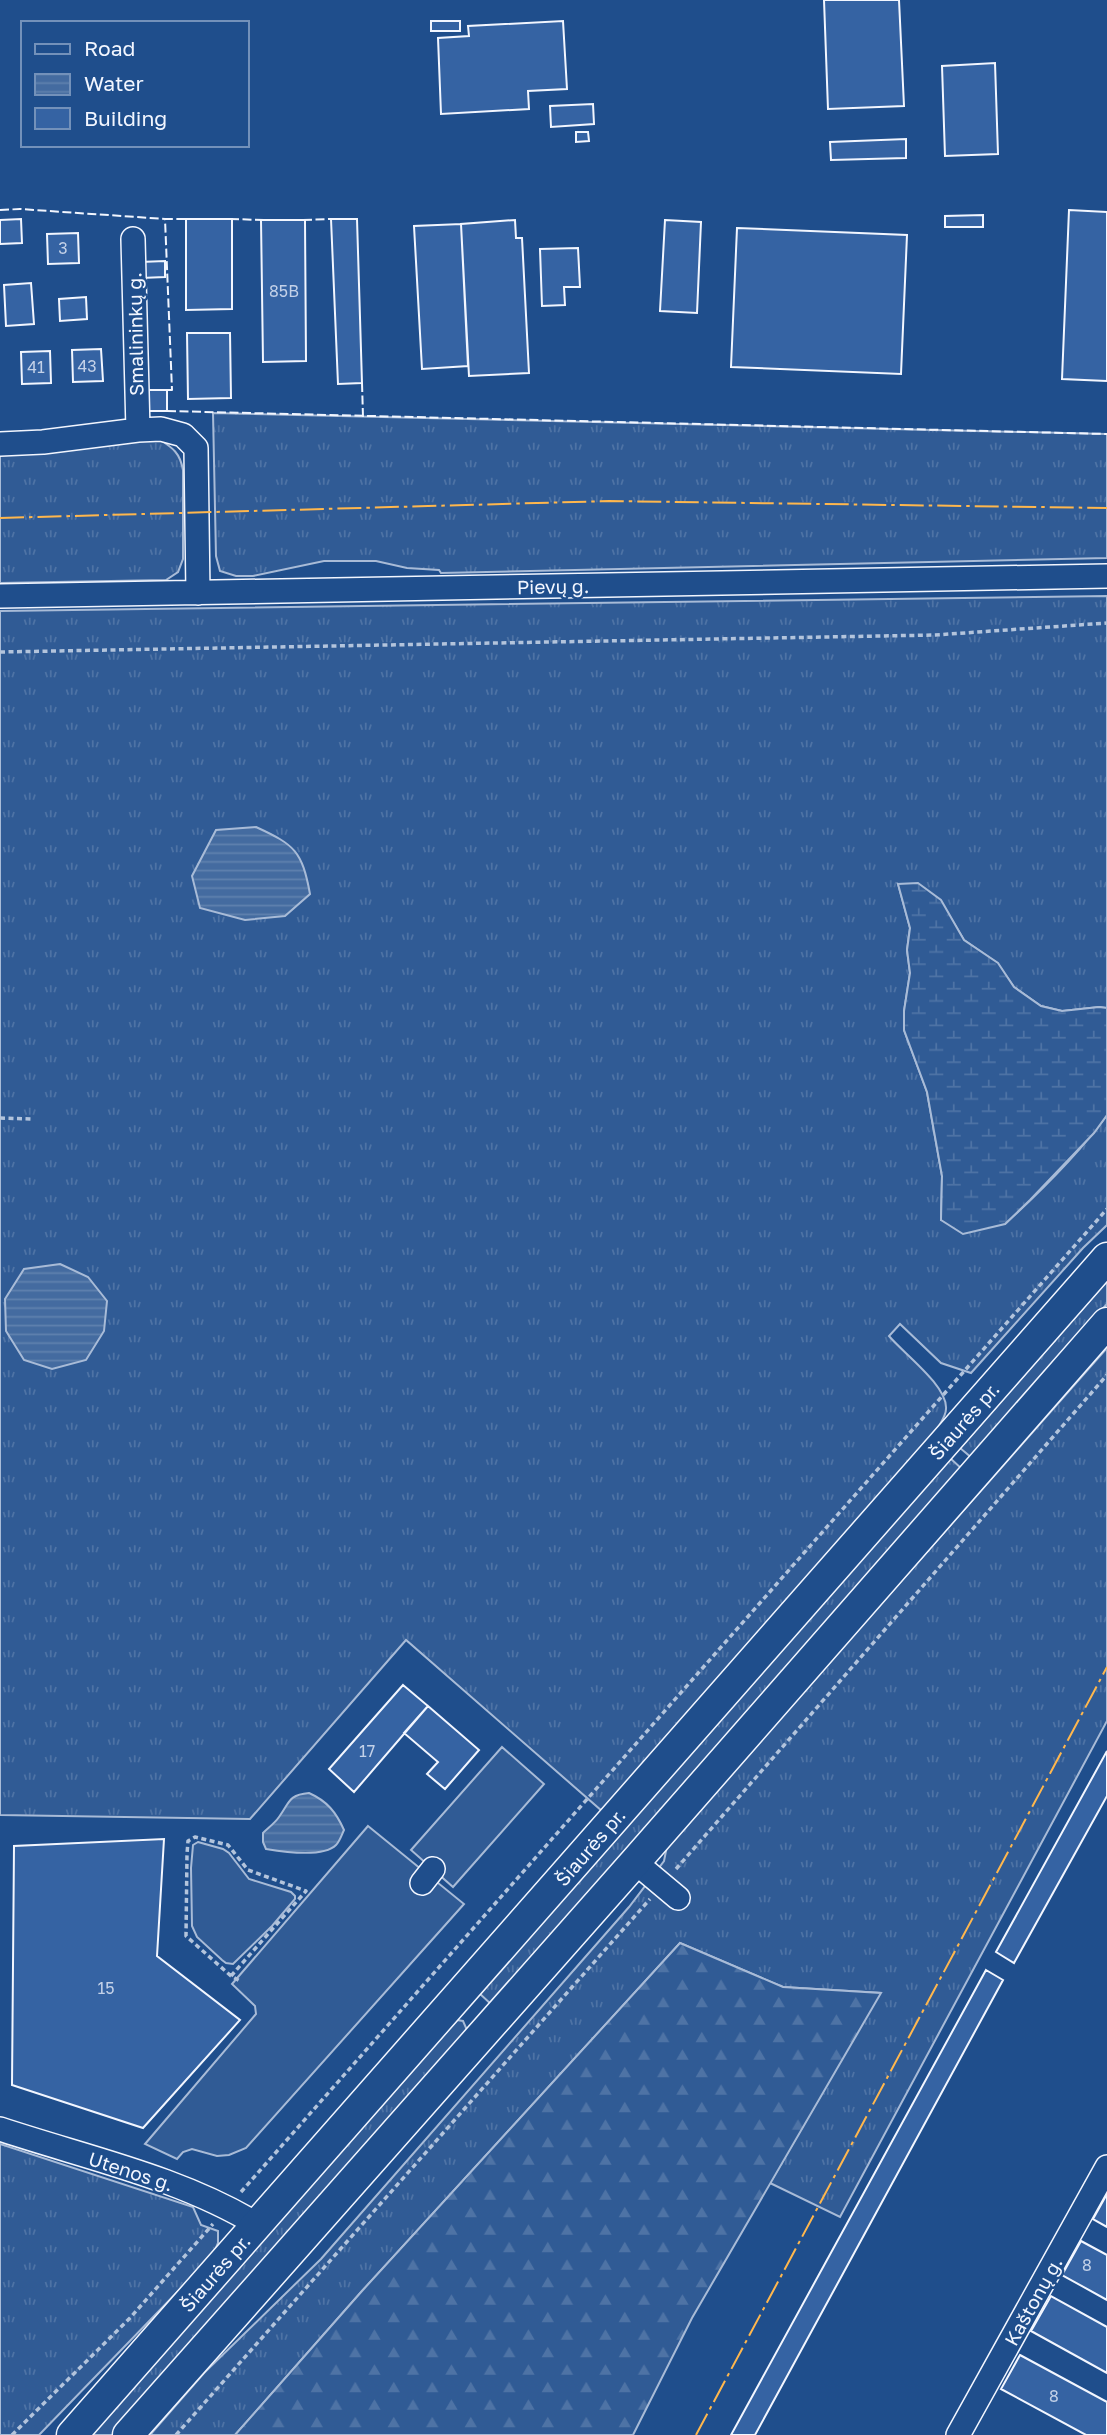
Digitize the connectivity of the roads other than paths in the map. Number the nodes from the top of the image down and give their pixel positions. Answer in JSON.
{"nodes":[{"id":1,"x":133,"y":239,"type":"dead end"},
{"id":2,"x":138,"y":430,"type":"junction"},
{"id":3,"x":0,"y":444,"type":"edge"},
{"id":4,"x":1107,"y":576,"type":"edge"},
{"id":5,"x":198,"y":593,"type":"junction"},
{"id":6,"x":0,"y":596,"type":"edge"},
{"id":7,"x":1107,"y":1258,"type":"edge"},
{"id":8,"x":1107,"y":1323,"type":"edge"},
{"id":9,"x":635,"y":1863,"type":"junction"},
{"id":10,"x":670,"y":1891,"type":"road end"},
{"id":11,"x":446,"y":2010,"type":"junction"},
{"id":12,"x":479,"y":2038,"type":"junction"},
{"id":13,"x":0,"y":2129,"type":"edge"},
{"id":14,"x":1107,"y":2167,"type":"edge"},
{"id":15,"x":258,"y":2225,"type":"junction"},
{"id":16,"x":72,"y":2435,"type":"edge"},
{"id":17,"x":128,"y":2435,"type":"edge"},
{"id":18,"x":958,"y":2435,"type":"edge"}],
"edges":[{"from":1,"to":2,"type":"street","name":"Smalininkų g."},
{"from":2,"to":3,"type":"street"},
{"from":2,"to":5,"type":"street"},
{"from":4,"to":5,"type":"street","name":"Pievų g."},
{"from":5,"to":6,"type":"street","name":"Pievų g."},
{"from":7,"to":11,"type":"main road","name":"Šiaurės pr."},
{"from":8,"to":9,"type":"main road"},
{"from":9,"to":10,"type":"street"},
{"from":9,"to":12,"type":"main road"},
{"from":11,"to":12,"type":"main road"},
{"from":11,"to":15,"type":"main road","name":"Šiaurės pr."},
{"from":12,"to":17,"type":"main road"},
{"from":13,"to":15,"type":"street","name":"Utenos g."},
{"from":14,"to":18,"type":"street","name":"Kaštonų g."},
{"from":15,"to":16,"type":"main road","name":"Šiaurės pr."}]}
